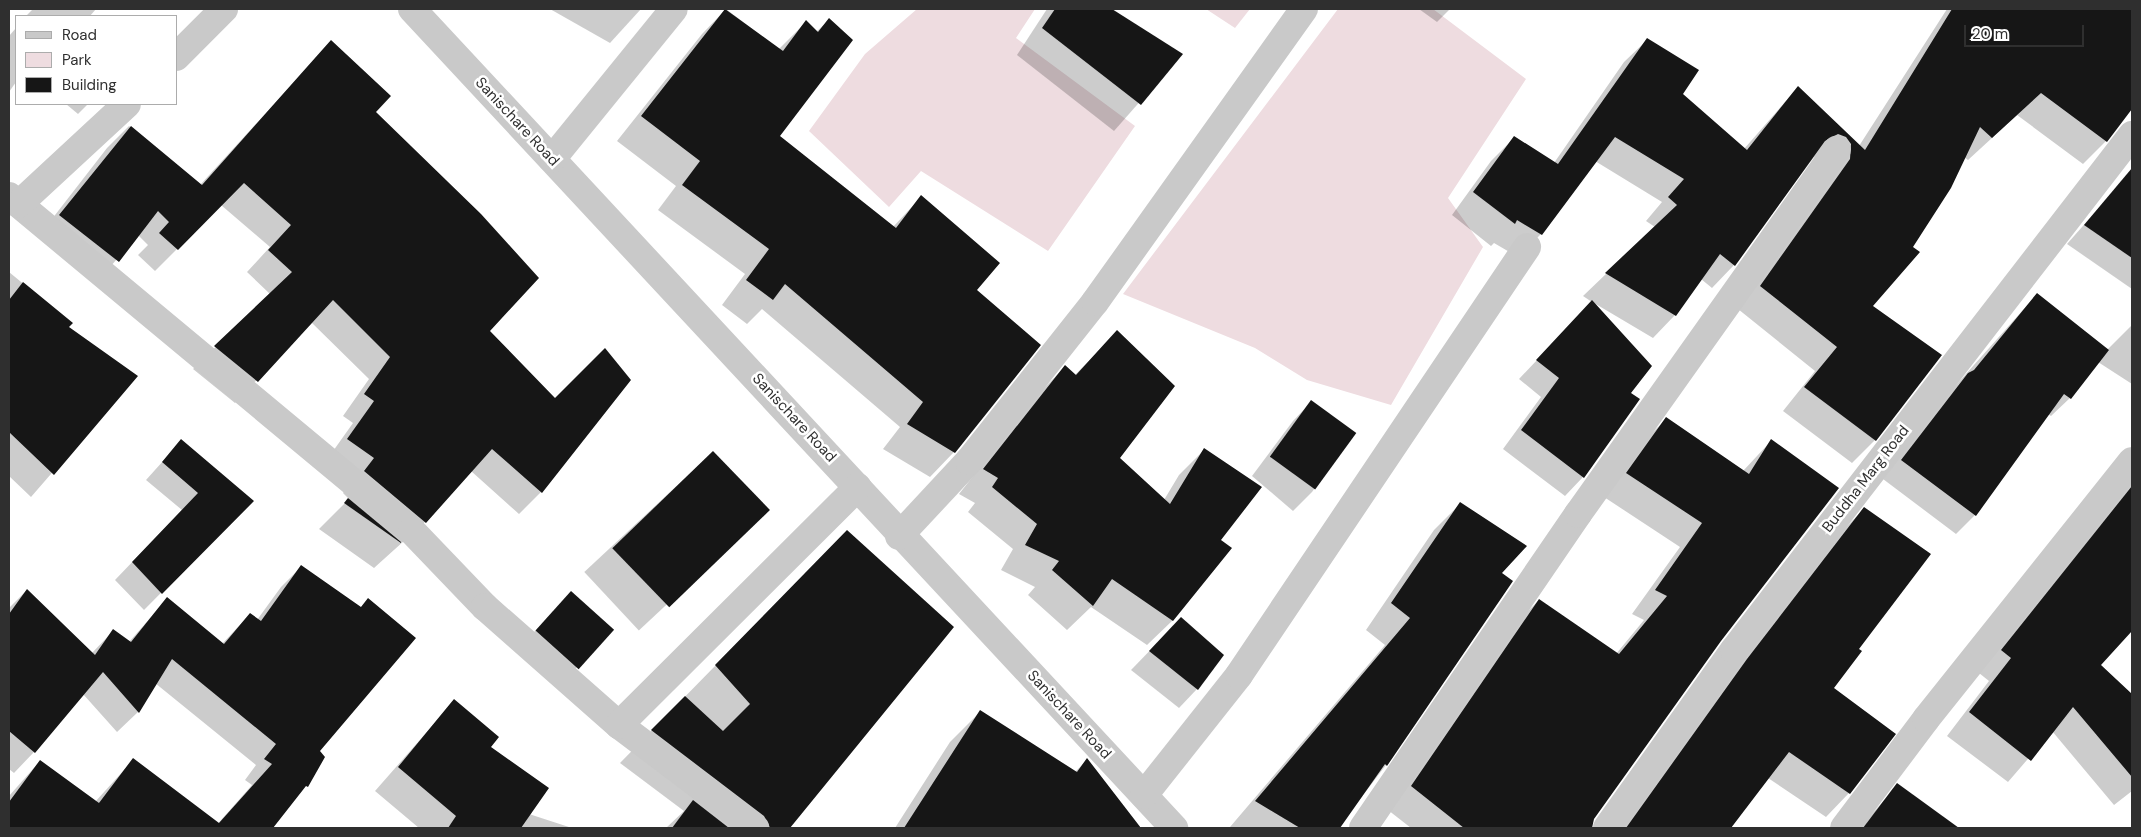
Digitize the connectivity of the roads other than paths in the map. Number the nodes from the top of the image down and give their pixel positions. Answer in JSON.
{"nodes":[{"id":1,"x":224,"y":9,"type":"edge"},
{"id":2,"x":412,"y":9,"type":"edge"},
{"id":3,"x":674,"y":9,"type":"edge"},
{"id":4,"x":1304,"y":9,"type":"edge"},
{"id":5,"x":178,"y":55,"type":"edge"},
{"id":6,"x":126,"y":105,"type":"edge"},
{"id":7,"x":2132,"y":134,"type":"edge"},
{"id":8,"x":1837,"y":150,"type":"dead end"},
{"id":9,"x":552,"y":159,"type":"junction"},
{"id":10,"x":14,"y":200,"type":"edge"},
{"id":11,"x":1527,"y":247,"type":"dead end"},
{"id":12,"x":2132,"y":461,"type":"edge"},
{"id":13,"x":858,"y":487,"type":"junction"},
{"id":14,"x":899,"y":536,"type":"junction"},
{"id":15,"x":619,"y":725,"type":"junction"},
{"id":16,"x":1144,"y":795,"type":"junction"},
{"id":17,"x":755,"y":828,"type":"edge"},
{"id":18,"x":1174,"y":828,"type":"edge"},
{"id":19,"x":1362,"y":828,"type":"edge"},
{"id":20,"x":1607,"y":828,"type":"edge"},
{"id":21,"x":1844,"y":828,"type":"edge"}],
"edges":[{"from":1,"to":5,"type":"street"},
{"from":2,"to":9,"type":"street","name":"Sanischare Road"},
{"from":3,"to":9,"type":"street"},
{"from":4,"to":14,"type":"street"},
{"from":6,"to":10,"type":"street"},
{"from":7,"to":20,"type":"street","name":"Buddha Marg Road"},
{"from":8,"to":19,"type":"street"},
{"from":9,"to":13,"type":"street","name":"Sanischare Road"},
{"from":10,"to":15,"type":"street"},
{"from":11,"to":16,"type":"street"},
{"from":12,"to":21,"type":"street"},
{"from":13,"to":14,"type":"street","name":"Sanischare Road"},
{"from":13,"to":15,"type":"street"},
{"from":14,"to":16,"type":"street","name":"Sanischare Road"},
{"from":15,"to":17,"type":"street"},
{"from":16,"to":18,"type":"street","name":"Sanischare Road"}]}
